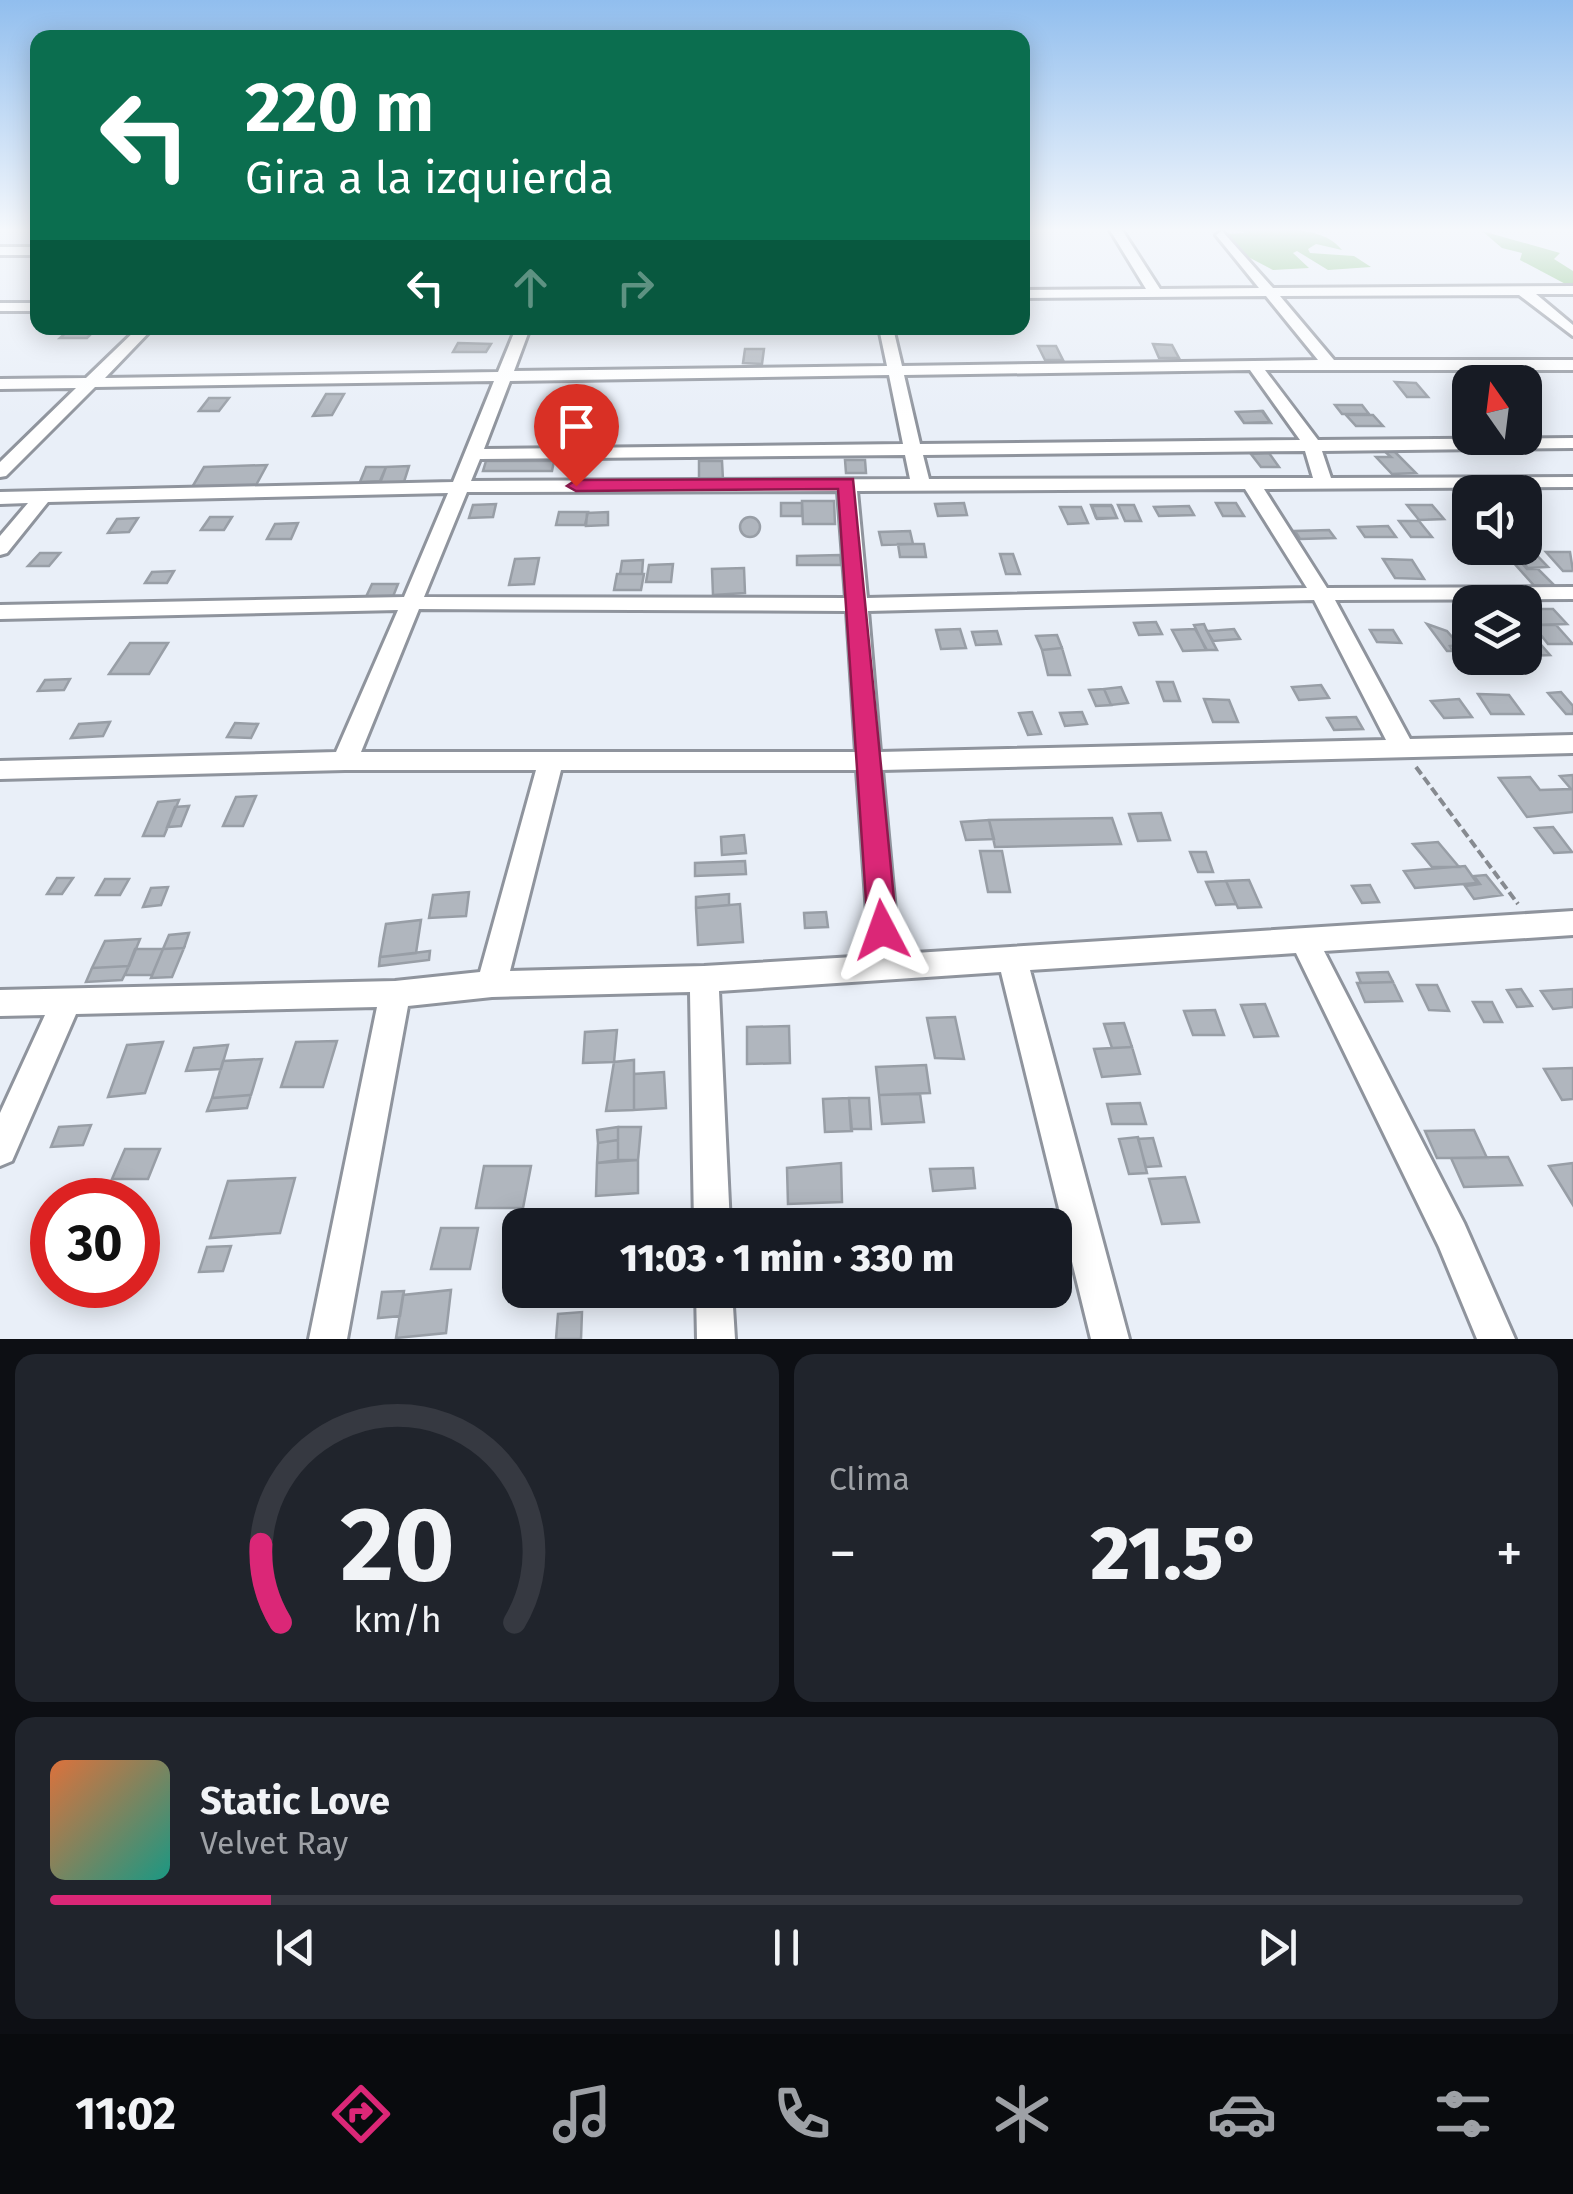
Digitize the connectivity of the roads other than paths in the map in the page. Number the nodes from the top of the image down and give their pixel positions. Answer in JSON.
{"nodes":[{"id":1,"x":1317,"y":292,"type":"edge"},
{"id":2,"x":1525,"y":292,"type":"edge"},
{"id":3,"x":1156,"y":293,"type":"joint"},
{"id":4,"x":1275,"y":293,"type":"junction"},
{"id":5,"x":1030,"y":294,"type":"edge"},
{"id":6,"x":30,"y":306,"type":"edge"},
{"id":7,"x":0,"y":307,"type":"edge"},
{"id":8,"x":1573,"y":332,"type":"edge"},
{"id":9,"x":139,"y":335,"type":"edge"},
{"id":10,"x":521,"y":335,"type":"edge"},
{"id":11,"x":888,"y":335,"type":"edge"},
{"id":12,"x":1330,"y":364,"type":"junction"},
{"id":13,"x":1254,"y":365,"type":"junction"},
{"id":14,"x":1573,"y":365,"type":"edge"},
{"id":15,"x":898,"y":372,"type":"junction"},
{"id":16,"x":506,"y":378,"type":"junction"},
{"id":17,"x":92,"y":383,"type":"junction"},
{"id":18,"x":0,"y":384,"type":"edge"},
{"id":19,"x":1311,"y":443,"type":"junction"},
{"id":20,"x":1573,"y":444,"type":"edge"},
{"id":21,"x":914,"y":448,"type":"junction"},
{"id":22,"x":474,"y":454,"type":"junction"},
{"id":23,"x":2,"y":468,"type":"edge"},
{"id":24,"x":1323,"y":481,"type":"junction"},
{"id":25,"x":920,"y":482,"type":"junction"},
{"id":26,"x":1250,"y":482,"type":"junction"},
{"id":27,"x":1573,"y":482,"type":"edge"},
{"id":28,"x":846,"y":483,"type":"junction"},
{"id":29,"x":460,"y":486,"type":"junction"},
{"id":30,"x":44,"y":497,"type":"junction"},
{"id":31,"x":0,"y":498,"type":"edge"},
{"id":32,"x":0,"y":549,"type":"edge"},
{"id":33,"x":1573,"y":593,"type":"edge"},
{"id":34,"x":1321,"y":594,"type":"junction"},
{"id":35,"x":408,"y":603,"type":"junction"},
{"id":36,"x":860,"y":606,"type":"junction"},
{"id":37,"x":0,"y":612,"type":"edge"},
{"id":38,"x":1573,"y":744,"type":"edge"},
{"id":39,"x":1402,"y":748,"type":"junction"},
{"id":40,"x":870,"y":760,"type":"junction"},
{"id":41,"x":345,"y":761,"type":"junction"},
{"id":42,"x":550,"y":764,"type":"junction"},
{"id":43,"x":0,"y":770,"type":"edge"},
{"id":44,"x":1571,"y":927,"type":"edge"},
{"id":45,"x":1305,"y":942,"type":"junction"},
{"id":46,"x":1013,"y":960,"type":"junction"},
{"id":47,"x":885,"y":964,"type":"junction"},
{"id":48,"x":704,"y":979,"type":"junction"},
{"id":49,"x":492,"y":984,"type":"junction"},
{"id":50,"x":396,"y":994,"type":"junction"},
{"id":51,"x":66,"y":1002,"type":"junction"},
{"id":52,"x":0,"y":1003,"type":"edge"},
{"id":53,"x":0,"y":1150,"type":"edge"},
{"id":54,"x":711,"y":1208,"type":"edge"},
{"id":55,"x":715,"y":1308,"type":"edge"},
{"id":56,"x":328,"y":1339,"type":"edge"},
{"id":57,"x":716,"y":1339,"type":"edge"},
{"id":58,"x":1110,"y":1339,"type":"edge"},
{"id":59,"x":1496,"y":1339,"type":"edge"}],
"edges":[{"from":1,"to":4,"type":"street"},
{"from":2,"to":8,"type":"street"},
{"from":3,"to":4,"type":"street"},
{"from":3,"to":5,"type":"street"},
{"from":4,"to":12,"type":"street"},
{"from":6,"to":7,"type":"street"},
{"from":9,"to":17,"type":"street"},
{"from":10,"to":16,"type":"street"},
{"from":11,"to":15,"type":"street"},
{"from":12,"to":13,"type":"street"},
{"from":12,"to":14,"type":"street"},
{"from":13,"to":15,"type":"street"},
{"from":13,"to":19,"type":"street"},
{"from":15,"to":16,"type":"street"},
{"from":15,"to":21,"type":"street"},
{"from":16,"to":17,"type":"street"},
{"from":16,"to":22,"type":"street"},
{"from":17,"to":18,"type":"street"},
{"from":17,"to":23,"type":"street"},
{"from":19,"to":20,"type":"street"},
{"from":19,"to":21,"type":"street"},
{"from":19,"to":24,"type":"street"},
{"from":21,"to":22,"type":"street"},
{"from":21,"to":25,"type":"street"},
{"from":22,"to":29,"type":"street"},
{"from":24,"to":26,"type":"street"},
{"from":24,"to":27,"type":"street"},
{"from":25,"to":26,"type":"street"},
{"from":25,"to":28,"type":"street"},
{"from":26,"to":34,"type":"street"},
{"from":28,"to":29,"type":"street"},
{"from":28,"to":36,"type":"street"},
{"from":29,"to":30,"type":"street"},
{"from":29,"to":35,"type":"street"},
{"from":30,"to":31,"type":"street"},
{"from":30,"to":32,"type":"street"},
{"from":33,"to":34,"type":"street"},
{"from":34,"to":36,"type":"street"},
{"from":34,"to":39,"type":"street"},
{"from":35,"to":36,"type":"street"},
{"from":35,"to":37,"type":"street"},
{"from":35,"to":41,"type":"street"},
{"from":36,"to":40,"type":"street"},
{"from":38,"to":39,"type":"street"},
{"from":39,"to":40,"type":"street"},
{"from":40,"to":42,"type":"street"},
{"from":40,"to":47,"type":"street"},
{"from":41,"to":42,"type":"street"},
{"from":41,"to":43,"type":"street"},
{"from":42,"to":49,"type":"street"},
{"from":44,"to":45,"type":"street"},
{"from":45,"to":46,"type":"street"},
{"from":45,"to":59,"type":"street"},
{"from":46,"to":47,"type":"street"},
{"from":46,"to":58,"type":"street"},
{"from":47,"to":48,"type":"street"},
{"from":48,"to":49,"type":"street"},
{"from":48,"to":54,"type":"street"},
{"from":49,"to":50,"type":"street"},
{"from":50,"to":51,"type":"street"},
{"from":50,"to":56,"type":"street"},
{"from":51,"to":52,"type":"street"},
{"from":51,"to":53,"type":"street"},
{"from":55,"to":57,"type":"street"}]}
